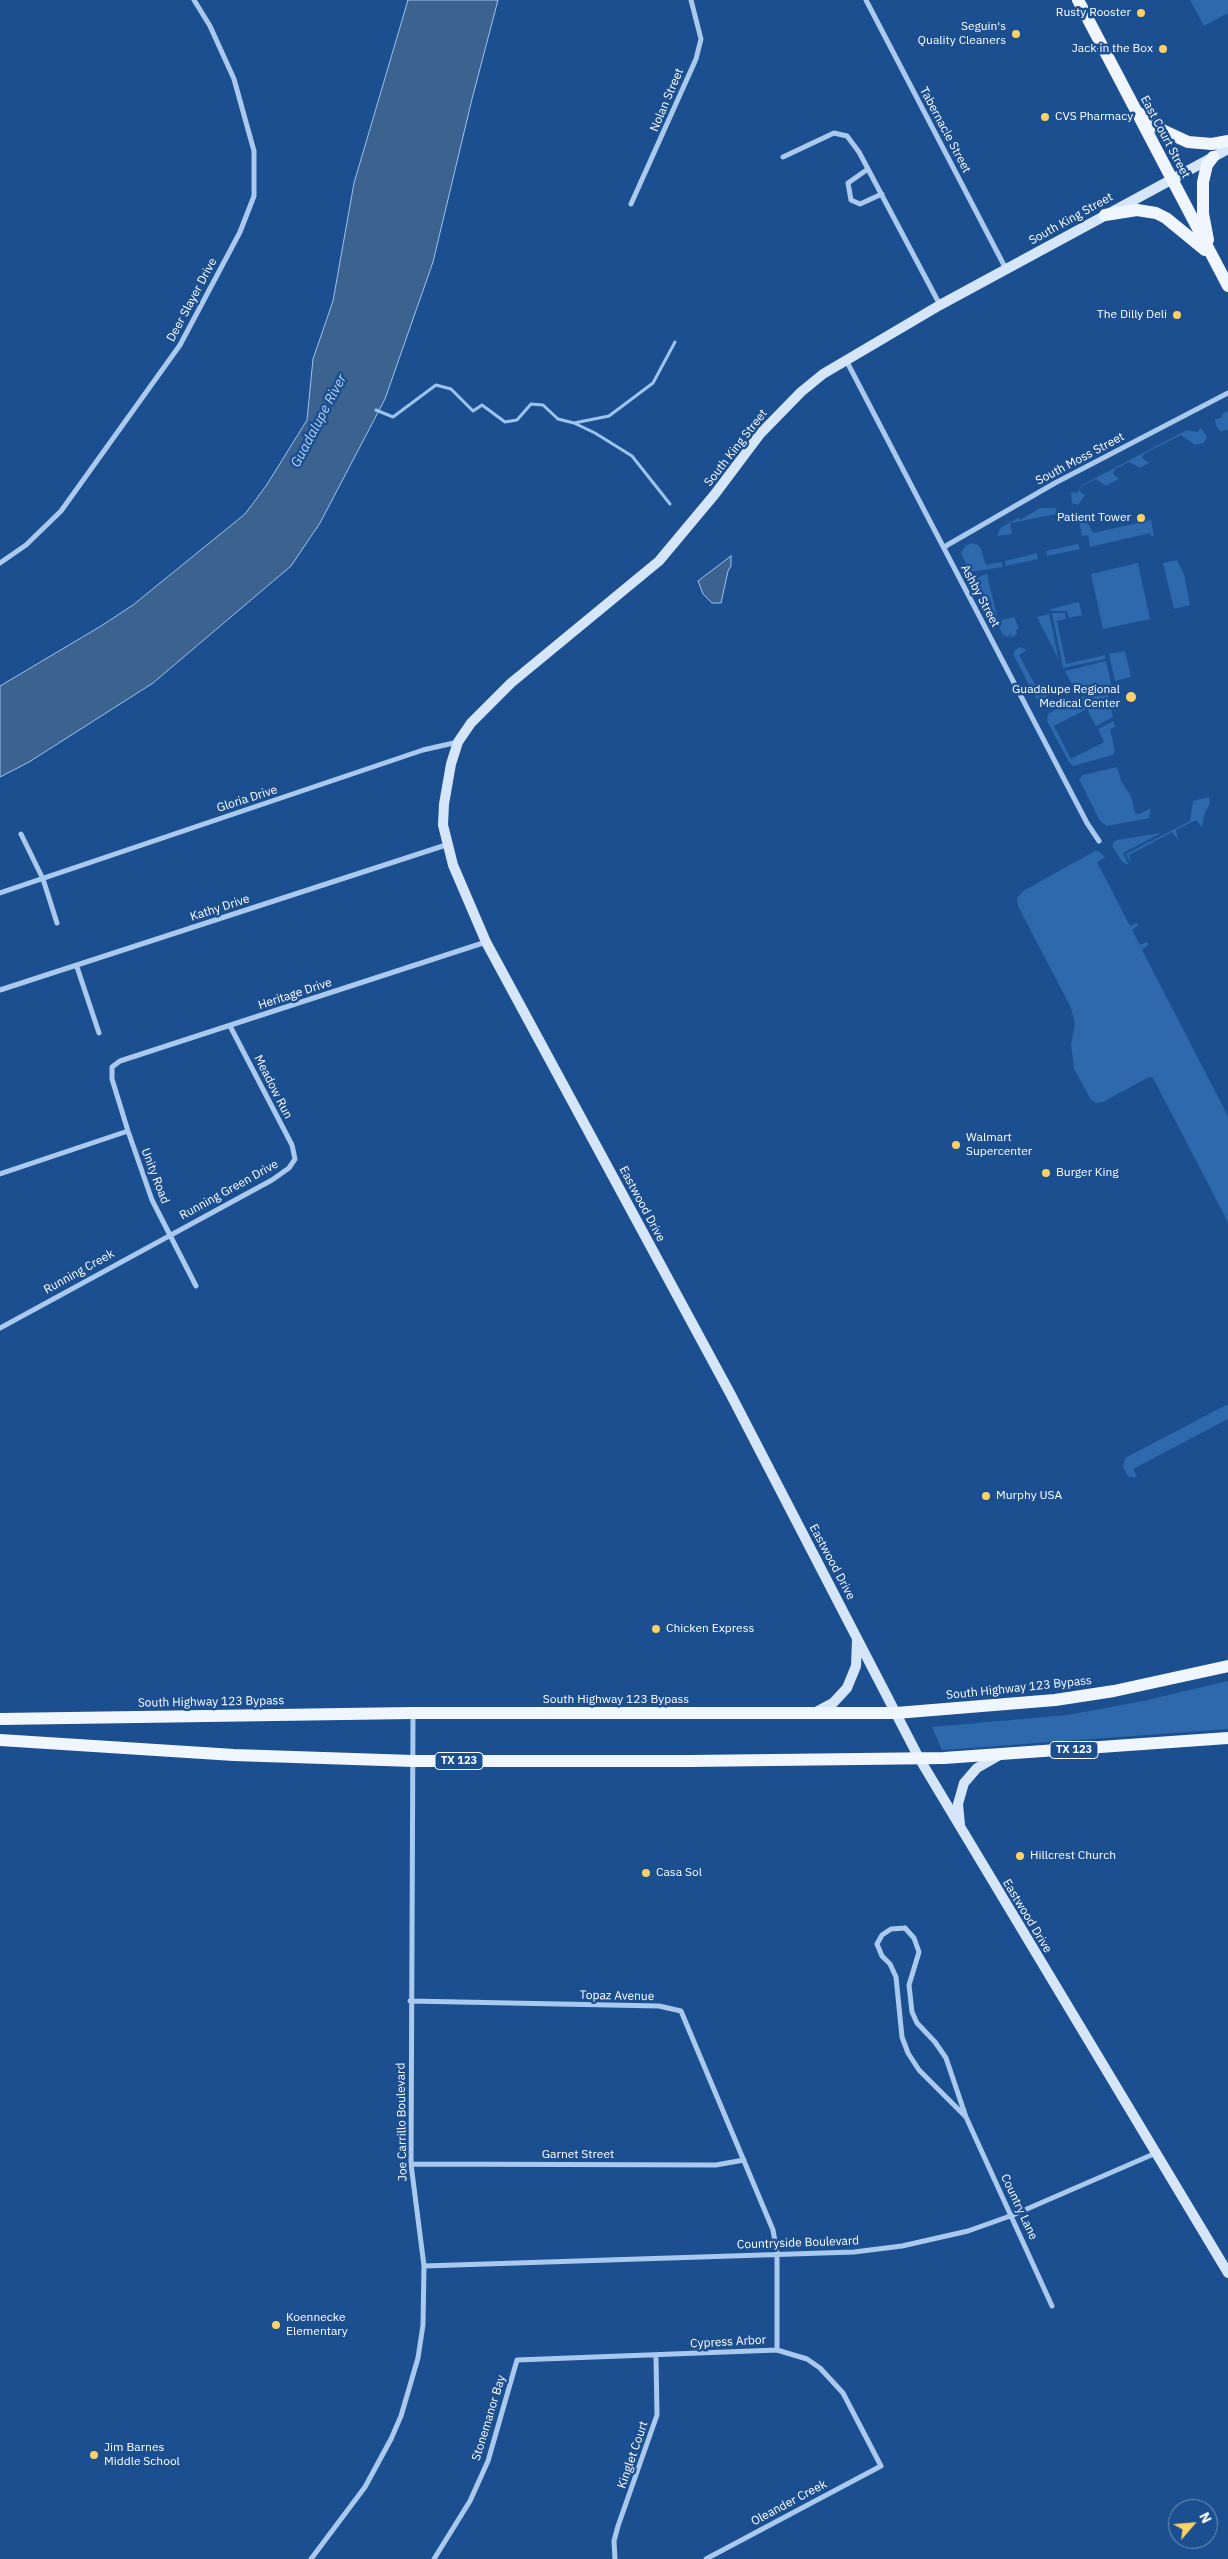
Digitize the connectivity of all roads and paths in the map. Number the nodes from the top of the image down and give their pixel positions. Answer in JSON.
{"nodes":[{"id":1,"x":194,"y":0,"type":"edge"},
{"id":2,"x":691,"y":0,"type":"edge"},
{"id":3,"x":866,"y":0,"type":"edge"},
{"id":4,"x":1078,"y":0,"type":"edge"},
{"id":5,"x":1135,"y":110,"type":"junction"},
{"id":6,"x":1228,"y":142,"type":"edge"},
{"id":7,"x":1228,"y":149,"type":"edge"},
{"id":8,"x":783,"y":157,"type":"dead end"},
{"id":9,"x":1213,"y":157,"type":"junction"},
{"id":10,"x":868,"y":168,"type":"junction"},
{"id":11,"x":1171,"y":179,"type":"junction"},
{"id":12,"x":882,"y":194,"type":"junction"},
{"id":13,"x":632,"y":204,"type":"dead end"},
{"id":14,"x":1105,"y":215,"type":"junction"},
{"id":15,"x":1212,"y":257,"type":"junction"},
{"id":16,"x":1006,"y":269,"type":"junction"},
{"id":17,"x":1228,"y":286,"type":"edge"},
{"id":18,"x":940,"y":305,"type":"junction"},
{"id":19,"x":846,"y":360,"type":"junction"},
{"id":20,"x":1228,"y":393,"type":"edge"},
{"id":21,"x":944,"y":547,"type":"junction"},
{"id":22,"x":0,"y":563,"type":"edge"},
{"id":23,"x":458,"y":742,"type":"junction"},
{"id":24,"x":21,"y":834,"type":"dead end"},
{"id":25,"x":1100,"y":841,"type":"dead end"},
{"id":26,"x":446,"y":845,"type":"junction"},
{"id":27,"x":43,"y":879,"type":"junction"},
{"id":28,"x":0,"y":893,"type":"edge"},
{"id":29,"x":57,"y":923,"type":"dead end"},
{"id":30,"x":486,"y":942,"type":"junction"},
{"id":31,"x":77,"y":967,"type":"junction"},
{"id":32,"x":0,"y":990,"type":"edge"},
{"id":33,"x":230,"y":1026,"type":"junction"},
{"id":34,"x":99,"y":1033,"type":"dead end"},
{"id":35,"x":112,"y":1067,"type":"joint"},
{"id":36,"x":128,"y":1131,"type":"junction"},
{"id":37,"x":296,"y":1159,"type":"joint"},
{"id":38,"x":0,"y":1174,"type":"edge"},
{"id":39,"x":169,"y":1234,"type":"junction"},
{"id":40,"x":196,"y":1286,"type":"dead end"},
{"id":41,"x":0,"y":1328,"type":"edge"},
{"id":42,"x":857,"y":1636,"type":"junction"},
{"id":43,"x":1228,"y":1666,"type":"edge"},
{"id":44,"x":413,"y":1713,"type":"junction"},
{"id":45,"x":896,"y":1713,"type":"junction"},
{"id":46,"x":810,"y":1715,"type":"junction"},
{"id":47,"x":0,"y":1719,"type":"edge"},
{"id":48,"x":1228,"y":1738,"type":"edge"},
{"id":49,"x":0,"y":1740,"type":"edge"},
{"id":50,"x":1000,"y":1755,"type":"junction"},
{"id":51,"x":919,"y":1758,"type":"junction"},
{"id":52,"x":413,"y":1761,"type":"junction"},
{"id":53,"x":962,"y":1831,"type":"junction"},
{"id":54,"x":910,"y":2000,"type":"junction"},
{"id":55,"x":410,"y":2001,"type":"junction"},
{"id":56,"x":900,"y":2001,"type":"junction"},
{"id":57,"x":966,"y":2117,"type":"junction"},
{"id":58,"x":1156,"y":2153,"type":"junction"},
{"id":59,"x":744,"y":2160,"type":"junction"},
{"id":60,"x":411,"y":2164,"type":"junction"},
{"id":61,"x":1013,"y":2215,"type":"junction"},
{"id":62,"x":777,"y":2253,"type":"junction"},
{"id":63,"x":424,"y":2266,"type":"junction"},
{"id":64,"x":1228,"y":2273,"type":"edge"},
{"id":65,"x":1052,"y":2306,"type":"dead end"},
{"id":66,"x":777,"y":2350,"type":"junction"},
{"id":67,"x":656,"y":2356,"type":"junction"},
{"id":68,"x":517,"y":2360,"type":"joint"},
{"id":69,"x":881,"y":2466,"type":"joint"},
{"id":70,"x":311,"y":2559,"type":"edge"},
{"id":71,"x":434,"y":2559,"type":"edge"},
{"id":72,"x":615,"y":2559,"type":"edge"},
{"id":73,"x":706,"y":2559,"type":"edge"}],
"edges":[{"from":1,"to":22,"type":"street","name":"Deer Slayer Drive"},
{"from":2,"to":13,"type":"street","name":"Nolan Street"},
{"from":3,"to":16,"type":"street","name":"Tabernacle Street"},
{"from":4,"to":5,"type":"main road","name":"East Court Street"},
{"from":5,"to":6,"type":"main road"},
{"from":5,"to":11,"type":"main road","name":"East Court Street"},
{"from":7,"to":9,"type":"main road","name":"South King Street"},
{"from":8,"to":10,"type":"street"},
{"from":9,"to":11,"type":"main road","name":"South King Street"},
{"from":9,"to":15,"type":"main road"},
{"from":10,"to":12,"type":"street"},
{"from":10,"to":12,"type":"street"},
{"from":11,"to":14,"type":"main road","name":"South King Street"},
{"from":11,"to":15,"type":"main road","name":"East Court Street"},
{"from":12,"to":18,"type":"street"},
{"from":14,"to":15,"type":"main road"},
{"from":14,"to":16,"type":"main road","name":"South King Street"},
{"from":15,"to":17,"type":"main road","name":"East Court Street"},
{"from":16,"to":18,"type":"main road","name":"South King Street"},
{"from":18,"to":19,"type":"main road","name":"South King Street"},
{"from":19,"to":21,"type":"street","name":"Ashby Street"},
{"from":19,"to":23,"type":"main road","name":"South King Street"},
{"from":20,"to":21,"type":"street","name":"South Moss Street"},
{"from":21,"to":25,"type":"street","name":"Ashby Street"},
{"from":23,"to":26,"type":"main road","name":"South King Street"},
{"from":23,"to":27,"type":"street","name":"Gloria Drive"},
{"from":24,"to":27,"type":"street"},
{"from":26,"to":30,"type":"main road","name":"Eastwood Drive"},
{"from":26,"to":31,"type":"street","name":"Kathy Drive"},
{"from":27,"to":28,"type":"street","name":"Gloria Drive"},
{"from":27,"to":29,"type":"street"},
{"from":30,"to":33,"type":"street","name":"Heritage Drive"},
{"from":30,"to":42,"type":"main road","name":"Eastwood Drive"},
{"from":31,"to":32,"type":"street","name":"Kathy Drive"},
{"from":31,"to":34,"type":"street"},
{"from":33,"to":35,"type":"street","name":"Heritage Drive"},
{"from":33,"to":37,"type":"street","name":"Meadow Run"},
{"from":35,"to":36,"type":"street","name":"Unity Road"},
{"from":36,"to":38,"type":"street"},
{"from":36,"to":39,"type":"street","name":"Unity Road"},
{"from":37,"to":39,"type":"street","name":"Running Green Drive"},
{"from":39,"to":40,"type":"street","name":"Unity Road"},
{"from":39,"to":41,"type":"street","name":"Running Creek"},
{"from":42,"to":45,"type":"main road","name":"Eastwood Drive"},
{"from":42,"to":46,"type":"main road"},
{"from":43,"to":45,"type":"main road","name":"South Highway 123 Bypass"},
{"from":44,"to":46,"type":"main road","name":"South Highway 123 Bypass"},
{"from":44,"to":47,"type":"main road","name":"South Highway 123 Bypass"},
{"from":44,"to":52,"type":"street","name":"Joe Carrillo Boulevard"},
{"from":45,"to":46,"type":"main road","name":"South Highway 123 Bypass"},
{"from":45,"to":51,"type":"main road","name":"Eastwood Drive"},
{"from":48,"to":50,"type":"main road","number":"TX 123"},
{"from":49,"to":52,"type":"main road","number":"TX 123"},
{"from":50,"to":51,"type":"main road","number":"TX 123"},
{"from":50,"to":53,"type":"main road"},
{"from":51,"to":52,"type":"main road","number":"TX 123"},
{"from":51,"to":53,"type":"main road","name":"Eastwood Drive"},
{"from":52,"to":55,"type":"street","name":"Joe Carrillo Boulevard"},
{"from":53,"to":58,"type":"main road","name":"Eastwood Drive"},
{"from":54,"to":56,"type":"street"},
{"from":54,"to":56,"type":"street","name":"Country Lane"},
{"from":54,"to":57,"type":"street","name":"Country Lane"},
{"from":55,"to":59,"type":"street","name":"Topaz Avenue"},
{"from":55,"to":60,"type":"street","name":"Joe Carrillo Boulevard"},
{"from":56,"to":57,"type":"street","name":"Country Lane"},
{"from":57,"to":61,"type":"street","name":"Country Lane"},
{"from":58,"to":61,"type":"street","name":"Countryside Boulevard"},
{"from":58,"to":64,"type":"main road","name":"Eastwood Drive"},
{"from":59,"to":60,"type":"street","name":"Garnet Street"},
{"from":59,"to":62,"type":"street","name":"Topaz Avenue"},
{"from":60,"to":63,"type":"street","name":"Joe Carrillo Boulevard"},
{"from":61,"to":62,"type":"street","name":"Countryside Boulevard"},
{"from":61,"to":65,"type":"street","name":"Country Lane"},
{"from":62,"to":63,"type":"street","name":"Countryside Boulevard"},
{"from":62,"to":66,"type":"street","name":"Topaz Avenue"},
{"from":63,"to":70,"type":"street","name":"Joe Carrillo Boulevard"},
{"from":66,"to":67,"type":"street","name":"Cypress Arbor"},
{"from":66,"to":69,"type":"street","name":"Cypress Arbor"},
{"from":67,"to":68,"type":"street","name":"Cypress Arbor"},
{"from":67,"to":72,"type":"street","name":"Kinglet Court"},
{"from":68,"to":71,"type":"street","name":"Stonemanor Bay"},
{"from":69,"to":73,"type":"street","name":"Oleander Creek"}]}
